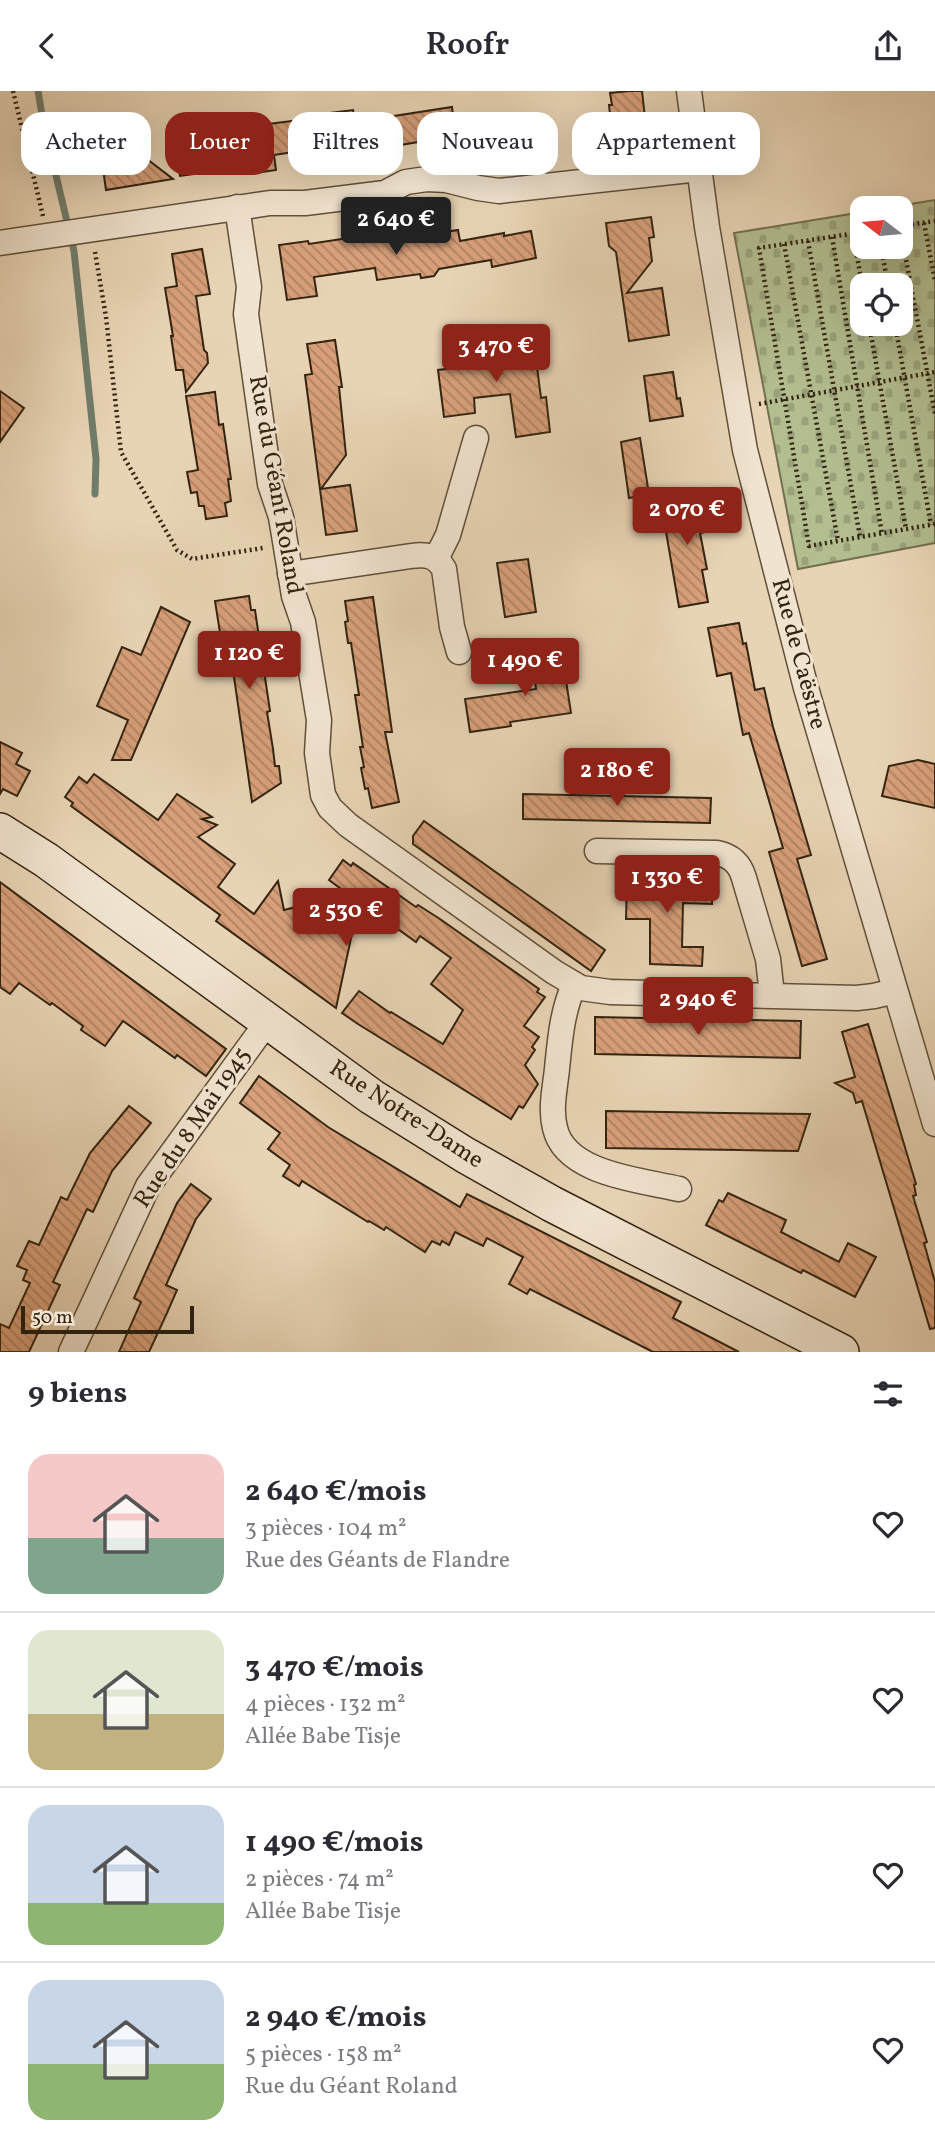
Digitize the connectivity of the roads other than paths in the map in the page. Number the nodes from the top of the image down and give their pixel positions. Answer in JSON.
{"nodes":[{"id":1,"x":689,"y":91,"type":"edge"},
{"id":2,"x":692,"y":112,"type":"edge"},
{"id":3,"x":644,"y":175,"type":"edge"},
{"id":4,"x":700,"y":175,"type":"edge"},
{"id":5,"x":237,"y":207,"type":"junction"},
{"id":6,"x":0,"y":243,"type":"edge"},
{"id":7,"x":476,"y":438,"type":"dead end"},
{"id":8,"x":436,"y":559,"type":"junction"},
{"id":9,"x":290,"y":574,"type":"junction"},
{"id":10,"x":459,"y":652,"type":"dead end"},
{"id":11,"x":0,"y":831,"type":"edge"},
{"id":12,"x":597,"y":851,"type":"dead end"},
{"id":13,"x":574,"y":985,"type":"junction"},
{"id":14,"x":895,"y":991,"type":"junction"},
{"id":15,"x":772,"y":995,"type":"junction"},
{"id":16,"x":268,"y":1021,"type":"junction"},
{"id":17,"x":935,"y":1124,"type":"edge"},
{"id":18,"x":679,"y":1189,"type":"dead end"},
{"id":19,"x":71,"y":1352,"type":"edge"},
{"id":20,"x":841,"y":1352,"type":"edge"}],
"edges":[{"from":1,"to":2,"type":"street","name":"Rue de Caëstre"},
{"from":3,"to":5,"type":"street"},
{"from":4,"to":14,"type":"street","name":"Rue de Caëstre"},
{"from":5,"to":6,"type":"street"},
{"from":5,"to":9,"type":"street","name":"Rue du Géant Roland"},
{"from":7,"to":8,"type":"street"},
{"from":8,"to":9,"type":"street"},
{"from":8,"to":10,"type":"street"},
{"from":9,"to":13,"type":"street","name":"Rue du Géant Roland"},
{"from":11,"to":16,"type":"main road","name":"Rue Notre-Dame"},
{"from":12,"to":15,"type":"street"},
{"from":13,"to":15,"type":"street","name":"Rue du Géant Roland"},
{"from":13,"to":18,"type":"street"},
{"from":14,"to":15,"type":"street","name":"Rue du Géant Roland"},
{"from":14,"to":17,"type":"street","name":"Rue de Caëstre"},
{"from":16,"to":19,"type":"street","name":"Rue du 8 Mai 1945"},
{"from":16,"to":20,"type":"main road","name":"Rue Notre-Dame"}]}
